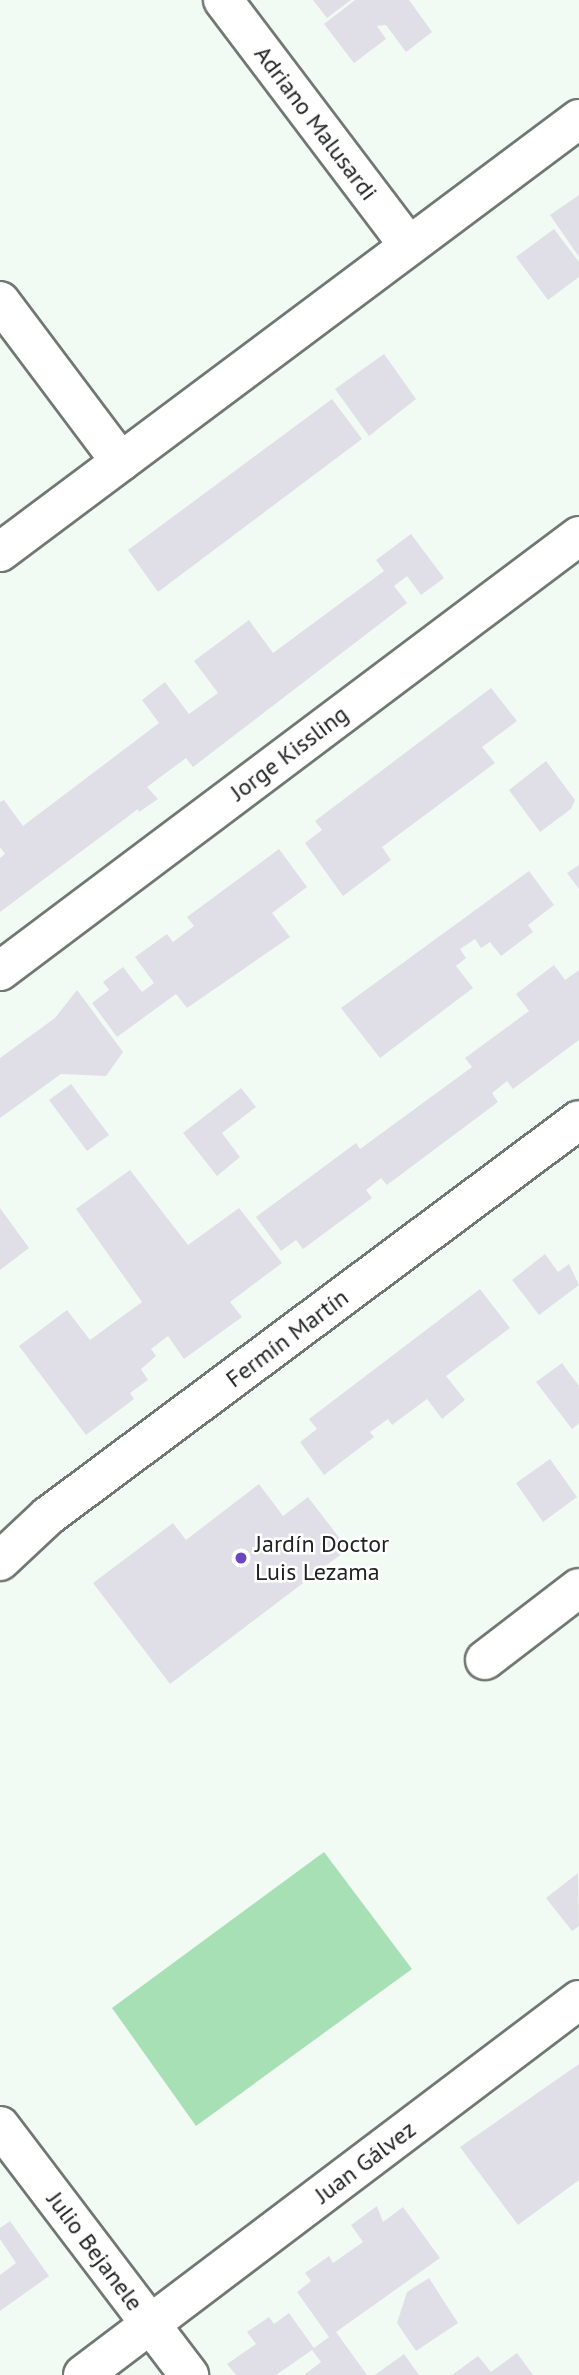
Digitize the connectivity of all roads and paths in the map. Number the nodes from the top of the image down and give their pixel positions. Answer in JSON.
{"nodes":[{"id":1,"x":223,"y":0,"type":"edge"},
{"id":2,"x":579,"y":119,"type":"edge"},
{"id":3,"x":409,"y":246,"type":"junction"},
{"id":4,"x":0,"y":301,"type":"edge"},
{"id":5,"x":121,"y":462,"type":"junction"},
{"id":6,"x":579,"y":536,"type":"edge"},
{"id":7,"x":0,"y":552,"type":"edge"},
{"id":8,"x":0,"y":971,"type":"edge"},
{"id":9,"x":579,"y":1120,"type":"edge"},
{"id":10,"x":0,"y":1562,"type":"edge"},
{"id":11,"x":579,"y":1588,"type":"edge"},
{"id":12,"x":485,"y":1660,"type":"dead end"},
{"id":13,"x":579,"y":2000,"type":"edge"},
{"id":14,"x":0,"y":2126,"type":"edge"},
{"id":15,"x":150,"y":2324,"type":"junction"},
{"id":16,"x":83,"y":2375,"type":"edge"},
{"id":17,"x":190,"y":2375,"type":"edge"}],
"edges":[{"from":1,"to":3,"type":"street","name":"Adriano Malusardi"},
{"from":2,"to":3,"type":"street"},
{"from":3,"to":5,"type":"street"},
{"from":4,"to":5,"type":"street"},
{"from":5,"to":7,"type":"street"},
{"from":6,"to":8,"type":"street","name":"Jorge Kissling"},
{"from":9,"to":10,"type":"street","name":"Fermín Martín"},
{"from":11,"to":12,"type":"street"},
{"from":13,"to":15,"type":"street","name":"Juan Gálvez"},
{"from":14,"to":15,"type":"street","name":"Julio Bejanele"},
{"from":15,"to":16,"type":"street","name":"Juan Gálvez"},
{"from":15,"to":17,"type":"street","name":"Julio Bejanele"}]}
